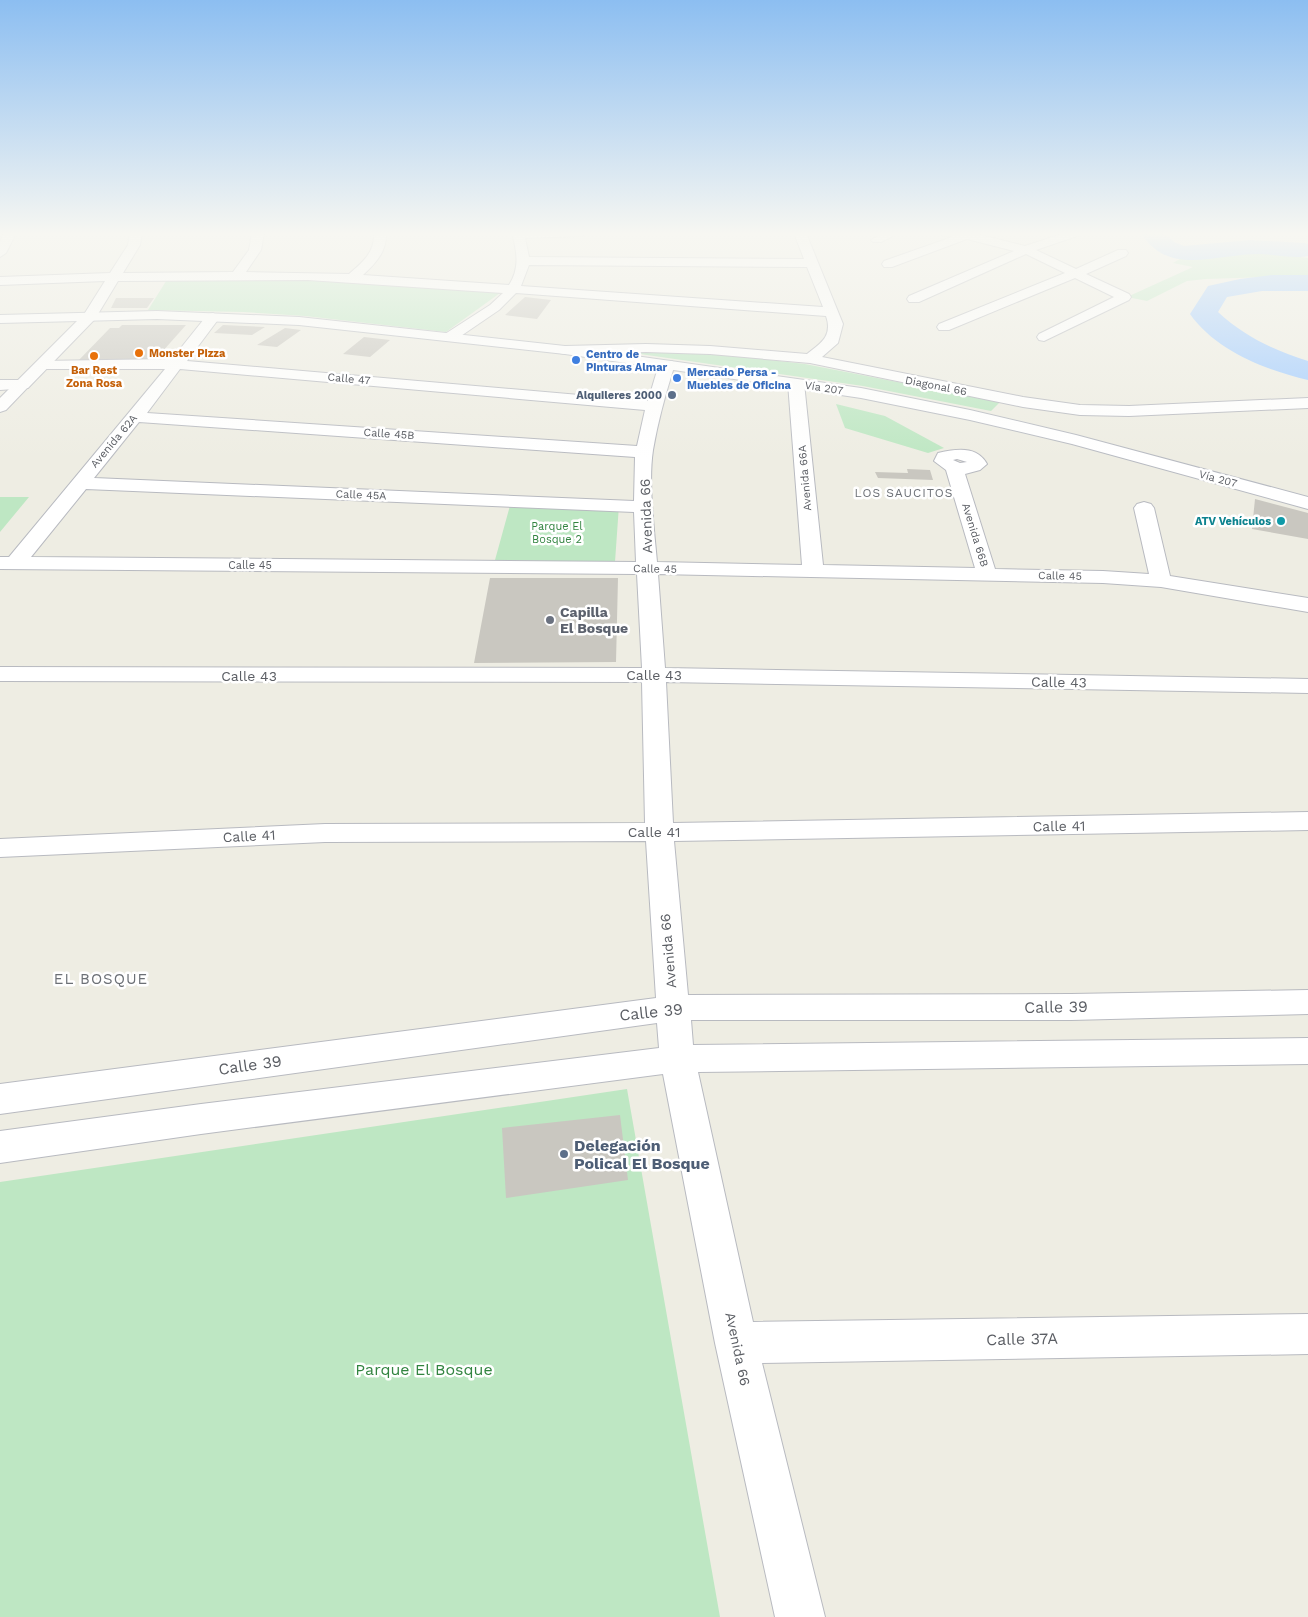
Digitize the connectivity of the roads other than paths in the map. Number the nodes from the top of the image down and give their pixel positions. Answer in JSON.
{"nodes":[{"id":1,"x":95,"y":308,"type":"edge"},
{"id":2,"x":493,"y":308,"type":"edge"},
{"id":3,"x":780,"y":308,"type":"edge"},
{"id":4,"x":830,"y":308,"type":"edge"},
{"id":5,"x":991,"y":308,"type":"edge"},
{"id":6,"x":1101,"y":308,"type":"edge"},
{"id":7,"x":831,"y":312,"type":"junction"},
{"id":8,"x":90,"y":316,"type":"junction"},
{"id":9,"x":213,"y":317,"type":"junction"},
{"id":10,"x":0,"y":319,"type":"edge"},
{"id":11,"x":944,"y":328,"type":"dead end"},
{"id":12,"x":450,"y":337,"type":"junction"},
{"id":13,"x":1044,"y":337,"type":"dead end"},
{"id":14,"x":565,"y":350,"type":"junction"},
{"id":15,"x":810,"y":359,"type":"junction"},
{"id":16,"x":44,"y":364,"type":"junction"},
{"id":17,"x":175,"y":364,"type":"junction"},
{"id":18,"x":667,"y":364,"type":"junction"},
{"id":19,"x":796,"y":384,"type":"junction"},
{"id":20,"x":0,"y":385,"type":"edge"},
{"id":21,"x":22,"y":385,"type":"junction"},
{"id":22,"x":1308,"y":403,"type":"edge"},
{"id":23,"x":654,"y":406,"type":"junction"},
{"id":24,"x":0,"y":407,"type":"edge"},
{"id":25,"x":135,"y":417,"type":"junction"},
{"id":26,"x":644,"y":452,"type":"junction"},
{"id":27,"x":954,"y":467,"type":"dead end"},
{"id":28,"x":78,"y":484,"type":"junction"},
{"id":29,"x":1308,"y":503,"type":"edge"},
{"id":30,"x":643,"y":507,"type":"junction"},
{"id":31,"x":1144,"y":508,"type":"dead end"},
{"id":32,"x":7,"y":563,"type":"edge"},
{"id":33,"x":648,"y":568,"type":"junction"},
{"id":34,"x":813,"y":572,"type":"junction"},
{"id":35,"x":987,"y":575,"type":"junction"},
{"id":36,"x":1161,"y":581,"type":"junction"},
{"id":37,"x":1308,"y":605,"type":"edge"},
{"id":38,"x":0,"y":674,"type":"edge"},
{"id":39,"x":654,"y":675,"type":"junction"},
{"id":40,"x":1308,"y":686,"type":"edge"},
{"id":41,"x":1308,"y":820,"type":"edge"},
{"id":42,"x":659,"y":832,"type":"junction"},
{"id":43,"x":0,"y":848,"type":"edge"},
{"id":44,"x":1308,"y":1002,"type":"edge"},
{"id":45,"x":673,"y":1008,"type":"junction"},
{"id":46,"x":1308,"y":1051,"type":"edge"},
{"id":47,"x":678,"y":1059,"type":"junction"},
{"id":48,"x":0,"y":1098,"type":"edge"},
{"id":49,"x":0,"y":1147,"type":"edge"},
{"id":50,"x":1308,"y":1334,"type":"edge"},
{"id":51,"x":736,"y":1343,"type":"junction"},
{"id":52,"x":800,"y":1617,"type":"edge"}],
"edges":[{"from":1,"to":8,"type":"street"},
{"from":2,"to":12,"type":"street"},
{"from":3,"to":7,"type":"street"},
{"from":4,"to":7,"type":"street"},
{"from":5,"to":11,"type":"street"},
{"from":6,"to":13,"type":"street"},
{"from":7,"to":15,"type":"street"},
{"from":8,"to":9,"type":"street","name":"Vía 207"},
{"from":8,"to":10,"type":"street","name":"Vía 207"},
{"from":8,"to":16,"type":"street"},
{"from":9,"to":12,"type":"street","name":"Vía 207"},
{"from":9,"to":17,"type":"street","name":"Avenida 62A"},
{"from":12,"to":14,"type":"street","name":"Vía 207"},
{"from":14,"to":15,"type":"street","name":"Diagonal 66"},
{"from":14,"to":18,"type":"street","name":"Vía 207"},
{"from":15,"to":22,"type":"street","name":"Diagonal 66"},
{"from":16,"to":17,"type":"street","name":"Calle 47"},
{"from":16,"to":21,"type":"street"},
{"from":17,"to":23,"type":"street","name":"Calle 47"},
{"from":17,"to":25,"type":"street","name":"Avenida 62A"},
{"from":18,"to":19,"type":"street","name":"Vía 207"},
{"from":18,"to":23,"type":"street","name":"Avenida 66"},
{"from":19,"to":29,"type":"street","name":"Vía 207"},
{"from":19,"to":34,"type":"street","name":"Avenida 66A"},
{"from":20,"to":21,"type":"street"},
{"from":21,"to":24,"type":"street"},
{"from":23,"to":26,"type":"street","name":"Avenida 66"},
{"from":25,"to":26,"type":"street","name":"Calle 45B"},
{"from":25,"to":28,"type":"street","name":"Avenida 62A"},
{"from":26,"to":30,"type":"street","name":"Avenida 66"},
{"from":27,"to":35,"type":"street","name":"Avenida 66B"},
{"from":28,"to":30,"type":"street","name":"Calle 45A"},
{"from":28,"to":32,"type":"street","name":"Avenida 62A"},
{"from":30,"to":33,"type":"street","name":"Avenida 66"},
{"from":31,"to":36,"type":"street"},
{"from":32,"to":33,"type":"street","name":"Calle 45"},
{"from":33,"to":34,"type":"street","name":"Calle 45"},
{"from":33,"to":39,"type":"street","name":"Avenida 66"},
{"from":34,"to":35,"type":"street","name":"Calle 45"},
{"from":35,"to":36,"type":"street","name":"Calle 45"},
{"from":36,"to":37,"type":"street","name":"Calle 45"},
{"from":38,"to":39,"type":"street","name":"Calle 43"},
{"from":39,"to":40,"type":"street","name":"Calle 43"},
{"from":39,"to":42,"type":"street","name":"Avenida 66"},
{"from":41,"to":42,"type":"street","name":"Calle 41"},
{"from":42,"to":43,"type":"street","name":"Calle 41"},
{"from":42,"to":45,"type":"street","name":"Avenida 66"},
{"from":44,"to":45,"type":"street","name":"Calle 39"},
{"from":45,"to":47,"type":"street","name":"Avenida 66"},
{"from":45,"to":48,"type":"street","name":"Calle 39"},
{"from":46,"to":47,"type":"street"},
{"from":47,"to":49,"type":"street"},
{"from":47,"to":51,"type":"street","name":"Avenida 66"},
{"from":50,"to":51,"type":"street","name":"Calle 37A"},
{"from":51,"to":52,"type":"street","name":"Avenida 66"}]}
